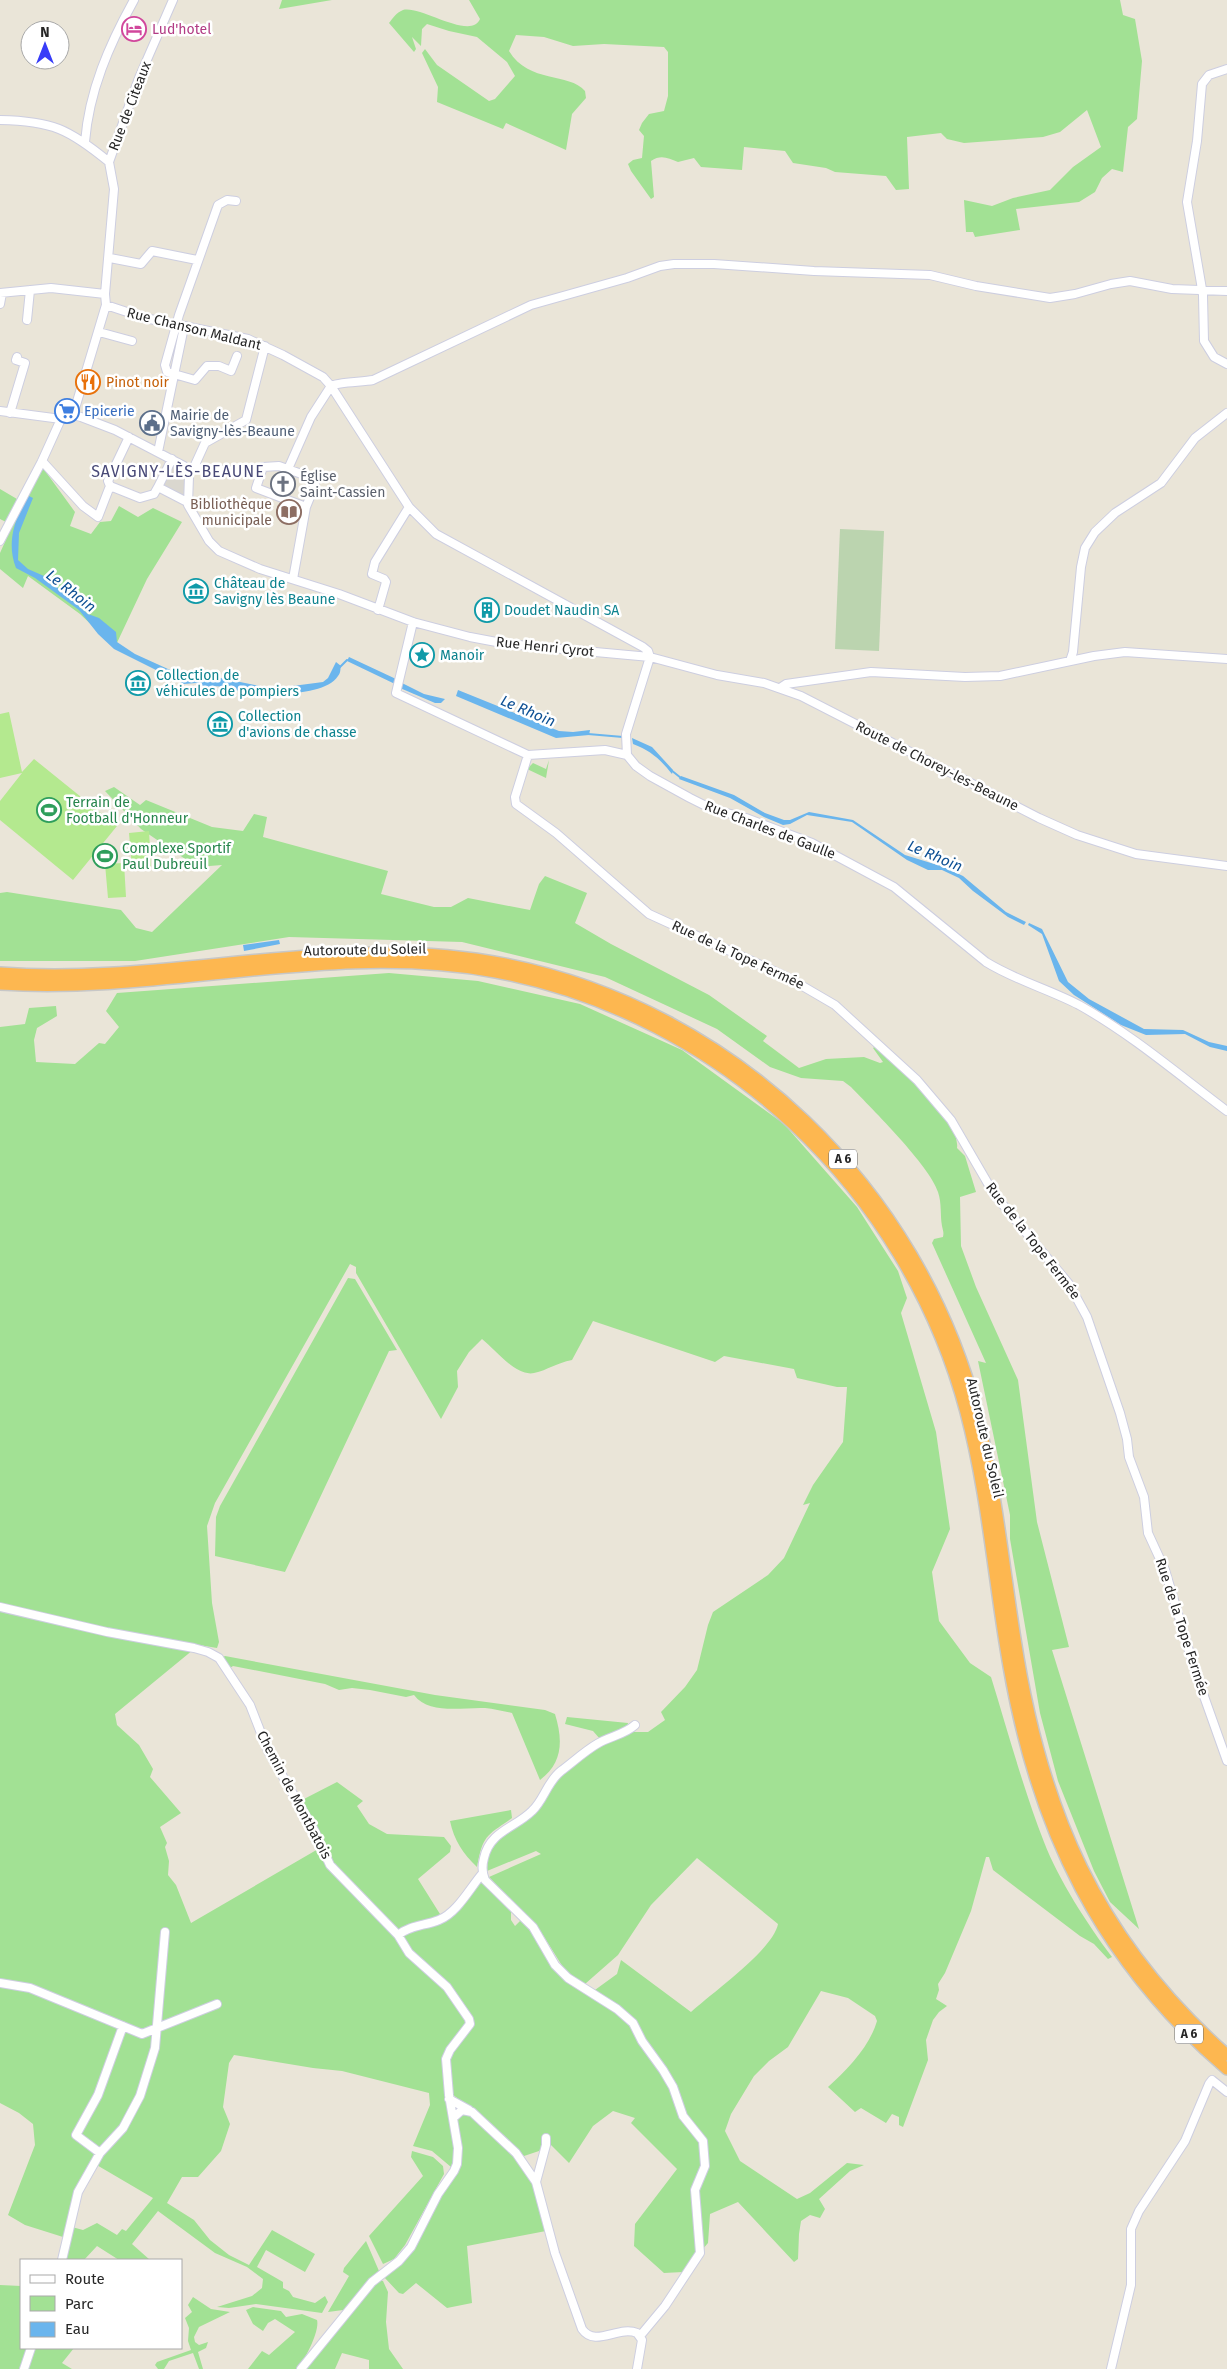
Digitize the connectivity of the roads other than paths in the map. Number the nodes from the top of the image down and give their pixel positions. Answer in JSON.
{"nodes":[{"id":1,"x":134,"y":0,"type":"edge"},
{"id":2,"x":173,"y":0,"type":"edge"},
{"id":3,"x":1227,"y":69,"type":"edge"},
{"id":4,"x":0,"y":120,"type":"edge"},
{"id":5,"x":85,"y":142,"type":"junction"},
{"id":6,"x":108,"y":162,"type":"junction"},
{"id":7,"x":236,"y":201,"type":"dead end"},
{"id":8,"x":110,"y":258,"type":"junction"},
{"id":9,"x":197,"y":260,"type":"junction"},
{"id":10,"x":1201,"y":288,"type":"junction"},
{"id":11,"x":30,"y":290,"type":"junction"},
{"id":12,"x":1227,"y":291,"type":"edge"},
{"id":13,"x":1,"y":293,"type":"edge"},
{"id":14,"x":105,"y":294,"type":"junction"},
{"id":15,"x":0,"y":304,"type":"edge"},
{"id":16,"x":106,"y":305,"type":"junction"},
{"id":17,"x":27,"y":320,"type":"dead end"},
{"id":18,"x":176,"y":325,"type":"junction"},
{"id":19,"x":184,"y":327,"type":"junction"},
{"id":20,"x":99,"y":332,"type":"junction"},
{"id":21,"x":132,"y":341,"type":"dead end"},
{"id":22,"x":265,"y":346,"type":"junction"},
{"id":23,"x":237,"y":356,"type":"dead end"},
{"id":24,"x":17,"y":357,"type":"dead end"},
{"id":25,"x":1227,"y":364,"type":"edge"},
{"id":26,"x":175,"y":374,"type":"junction"},
{"id":27,"x":331,"y":386,"type":"junction"},
{"id":28,"x":0,"y":411,"type":"edge"},
{"id":29,"x":1227,"y":413,"type":"edge"},
{"id":30,"x":10,"y":414,"type":"junction"},
{"id":31,"x":73,"y":415,"type":"junction"},
{"id":32,"x":61,"y":419,"type":"junction"},
{"id":33,"x":129,"y":437,"type":"junction"},
{"id":34,"x":158,"y":452,"type":"junction"},
{"id":35,"x":172,"y":459,"type":"junction"},
{"id":36,"x":42,"y":461,"type":"junction"},
{"id":37,"x":191,"y":468,"type":"junction"},
{"id":38,"x":288,"y":469,"type":"junction"},
{"id":39,"x":261,"y":474,"type":"junction"},
{"id":40,"x":110,"y":486,"type":"junction"},
{"id":41,"x":158,"y":487,"type":"junction"},
{"id":42,"x":187,"y":502,"type":"junction"},
{"id":43,"x":306,"y":507,"type":"junction"},
{"id":44,"x":409,"y":507,"type":"junction"},
{"id":45,"x":4,"y":524,"type":"edge"},
{"id":46,"x":0,"y":541,"type":"edge"},
{"id":47,"x":293,"y":579,"type":"junction"},
{"id":48,"x":378,"y":610,"type":"junction"},
{"id":49,"x":412,"y":622,"type":"junction"},
{"id":50,"x":650,"y":657,"type":"junction"},
{"id":51,"x":1227,"y":659,"type":"edge"},
{"id":52,"x":1070,"y":661,"type":"junction"},
{"id":53,"x":780,"y":688,"type":"junction"},
{"id":54,"x":528,"y":755,"type":"junction"},
{"id":55,"x":628,"y":755,"type":"junction"},
{"id":56,"x":1227,"y":866,"type":"edge"},
{"id":57,"x":0,"y":973,"type":"edge"},
{"id":58,"x":0,"y":984,"type":"edge"},
{"id":59,"x":1227,"y":1111,"type":"edge"},
{"id":60,"x":0,"y":1607,"type":"edge"},
{"id":61,"x":635,"y":1725,"type":"dead end"},
{"id":62,"x":1227,"y":1761,"type":"edge"},
{"id":63,"x":482,"y":1874,"type":"junction"},
{"id":64,"x":165,"y":1932,"type":"dead end"},
{"id":65,"x":398,"y":1935,"type":"junction"},
{"id":66,"x":0,"y":1983,"type":"edge"},
{"id":67,"x":217,"y":2004,"type":"dead end"},
{"id":68,"x":123,"y":2026,"type":"junction"},
{"id":69,"x":158,"y":2028,"type":"junction"},
{"id":70,"x":1227,"y":2055,"type":"edge"},
{"id":71,"x":1227,"y":2069,"type":"edge"},
{"id":72,"x":1227,"y":2092,"type":"edge"},
{"id":73,"x":449,"y":2097,"type":"junction"},
{"id":74,"x":472,"y":2112,"type":"junction"},
{"id":75,"x":453,"y":2118,"type":"junction"},
{"id":76,"x":546,"y":2138,"type":"dead end"},
{"id":77,"x":100,"y":2153,"type":"junction"},
{"id":78,"x":536,"y":2182,"type":"junction"},
{"id":79,"x":62,"y":2259,"type":"edge"},
{"id":80,"x":640,"y":2336,"type":"junction"},
{"id":81,"x":31,"y":2349,"type":"edge"},
{"id":82,"x":24,"y":2369,"type":"edge"},
{"id":83,"x":301,"y":2369,"type":"edge"},
{"id":84,"x":637,"y":2369,"type":"edge"},
{"id":85,"x":1111,"y":2369,"type":"edge"}],
"edges":[{"from":1,"to":5,"type":"street"},
{"from":2,"to":6,"type":"street","name":"Rue de Citeaux"},
{"from":3,"to":10,"type":"street"},
{"from":4,"to":5,"type":"street"},
{"from":5,"to":6,"type":"street"},
{"from":6,"to":8,"type":"street","name":"Rue de Citeaux"},
{"from":7,"to":9,"type":"street"},
{"from":8,"to":9,"type":"street"},
{"from":8,"to":14,"type":"street","name":"Rue de Citeaux"},
{"from":9,"to":18,"type":"street"},
{"from":10,"to":12,"type":"street"},
{"from":10,"to":25,"type":"street"},
{"from":10,"to":27,"type":"street"},
{"from":11,"to":13,"type":"street"},
{"from":11,"to":14,"type":"street"},
{"from":11,"to":17,"type":"street"},
{"from":13,"to":15,"type":"street"},
{"from":14,"to":16,"type":"street","name":"Rue de Citeaux"},
{"from":16,"to":18,"type":"street","name":"Rue Chanson Maldant"},
{"from":16,"to":20,"type":"street","name":"Rue de Citeaux"},
{"from":18,"to":19,"type":"street","name":"Rue Chanson Maldant"},
{"from":18,"to":26,"type":"street"},
{"from":19,"to":22,"type":"street","name":"Rue Chanson Maldant"},
{"from":19,"to":26,"type":"street"},
{"from":20,"to":21,"type":"street"},
{"from":20,"to":31,"type":"street","name":"Rue de Citeaux"},
{"from":22,"to":27,"type":"street","name":"Rue Chanson Maldant"},
{"from":22,"to":37,"type":"street"},
{"from":23,"to":26,"type":"street"},
{"from":24,"to":30,"type":"street"},
{"from":26,"to":34,"type":"street"},
{"from":27,"to":38,"type":"street"},
{"from":27,"to":44,"type":"street"},
{"from":28,"to":30,"type":"street"},
{"from":29,"to":52,"type":"street"},
{"from":30,"to":32,"type":"street"},
{"from":31,"to":32,"type":"street"},
{"from":31,"to":33,"type":"street"},
{"from":32,"to":36,"type":"street"},
{"from":33,"to":34,"type":"street"},
{"from":33,"to":40,"type":"street"},
{"from":34,"to":35,"type":"street"},
{"from":35,"to":37,"type":"street"},
{"from":35,"to":41,"type":"street"},
{"from":36,"to":40,"type":"street"},
{"from":36,"to":45,"type":"street"},
{"from":37,"to":39,"type":"street"},
{"from":37,"to":42,"type":"street"},
{"from":38,"to":39,"type":"street"},
{"from":38,"to":43,"type":"street"},
{"from":39,"to":43,"type":"street"},
{"from":40,"to":41,"type":"street"},
{"from":41,"to":42,"type":"street"},
{"from":42,"to":47,"type":"street","name":"Rue Henri Cyrot"},
{"from":43,"to":47,"type":"street"},
{"from":44,"to":48,"type":"street"},
{"from":44,"to":50,"type":"street"},
{"from":45,"to":46,"type":"street"},
{"from":47,"to":48,"type":"street","name":"Rue Henri Cyrot"},
{"from":48,"to":49,"type":"street","name":"Rue Henri Cyrot"},
{"from":49,"to":50,"type":"street","name":"Rue Henri Cyrot"},
{"from":49,"to":54,"type":"street"},
{"from":50,"to":53,"type":"street","name":"Route de Chorey-les-Beaune"},
{"from":50,"to":55,"type":"street"},
{"from":51,"to":52,"type":"street"},
{"from":52,"to":53,"type":"street"},
{"from":53,"to":56,"type":"street","name":"Route de Chorey-les-Beaune"},
{"from":54,"to":55,"type":"street"},
{"from":54,"to":62,"type":"street","name":"Rue de la Tope Fermée"},
{"from":55,"to":59,"type":"street","name":"Rue Charles de Gaulle"},
{"from":57,"to":70,"type":"highway","name":"Autoroute du Soleil","number":"A 6"},
{"from":58,"to":71,"type":"highway","name":"Autoroute du Soleil","number":"A 6"},
{"from":60,"to":65,"type":"street","name":"Chemin de Montbatois"},
{"from":61,"to":63,"type":"street"},
{"from":63,"to":65,"type":"street"},
{"from":63,"to":80,"type":"street"},
{"from":64,"to":69,"type":"street"},
{"from":65,"to":73,"type":"street","name":"Chemin de Montbatois"},
{"from":66,"to":68,"type":"street"},
{"from":67,"to":69,"type":"street"},
{"from":68,"to":69,"type":"street"},
{"from":68,"to":77,"type":"street"},
{"from":69,"to":77,"type":"street"},
{"from":72,"to":85,"type":"street"},
{"from":73,"to":74,"type":"street"},
{"from":73,"to":75,"type":"street"},
{"from":74,"to":75,"type":"street"},
{"from":74,"to":78,"type":"street"},
{"from":75,"to":83,"type":"street"},
{"from":76,"to":78,"type":"street"},
{"from":77,"to":79,"type":"street"},
{"from":78,"to":80,"type":"street"},
{"from":80,"to":84,"type":"street"},
{"from":81,"to":82,"type":"street"}]}
